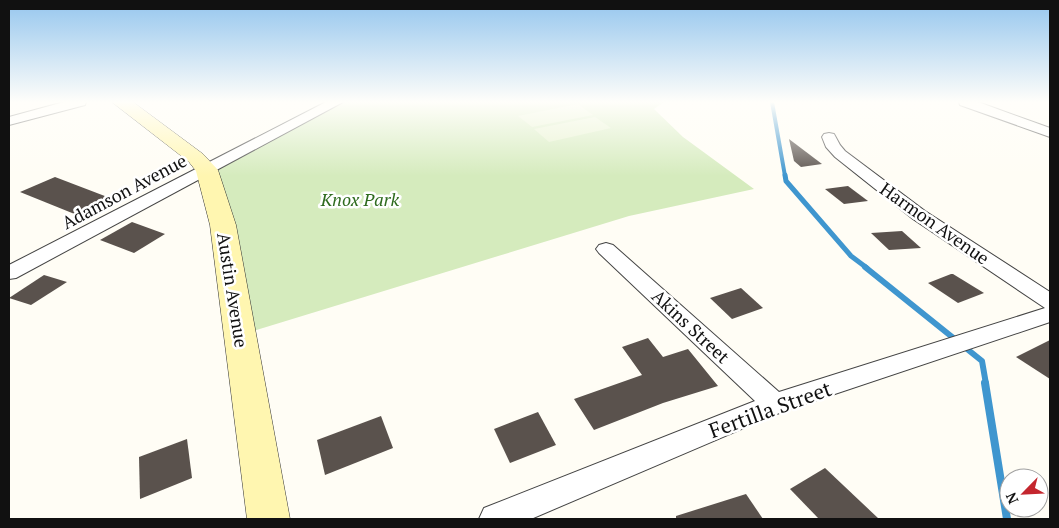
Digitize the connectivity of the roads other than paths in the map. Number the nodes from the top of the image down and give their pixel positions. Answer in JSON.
{"nodes":[{"id":1,"x":155,"y":127,"type":"edge"},
{"id":2,"x":290,"y":127,"type":"edge"},
{"id":3,"x":1033,"y":127,"type":"edge"},
{"id":4,"x":1050,"y":133,"type":"edge"},
{"id":5,"x":829,"y":136,"type":"dead end"},
{"id":6,"x":207,"y":170,"type":"junction"},
{"id":7,"x":606,"y":249,"type":"dead end"},
{"id":8,"x":9,"y":274,"type":"edge"},
{"id":9,"x":1050,"y":302,"type":"edge"},
{"id":10,"x":1050,"y":314,"type":"edge"},
{"id":11,"x":775,"y":404,"type":"junction"},
{"id":12,"x":269,"y":519,"type":"edge"},
{"id":13,"x":495,"y":519,"type":"edge"}],
"edges":[{"from":1,"to":6,"type":"street","name":"Austin Avenue"},
{"from":2,"to":6,"type":"street","name":"Adamson Avenue"},
{"from":3,"to":4,"type":"street"},
{"from":5,"to":9,"type":"street","name":"Harmon Avenue"},
{"from":6,"to":8,"type":"street","name":"Adamson Avenue"},
{"from":6,"to":12,"type":"street","name":"Austin Avenue"},
{"from":7,"to":11,"type":"street","name":"Akins Street"},
{"from":10,"to":11,"type":"street","name":"Fertilla Street"},
{"from":11,"to":13,"type":"street","name":"Fertilla Street"}]}
